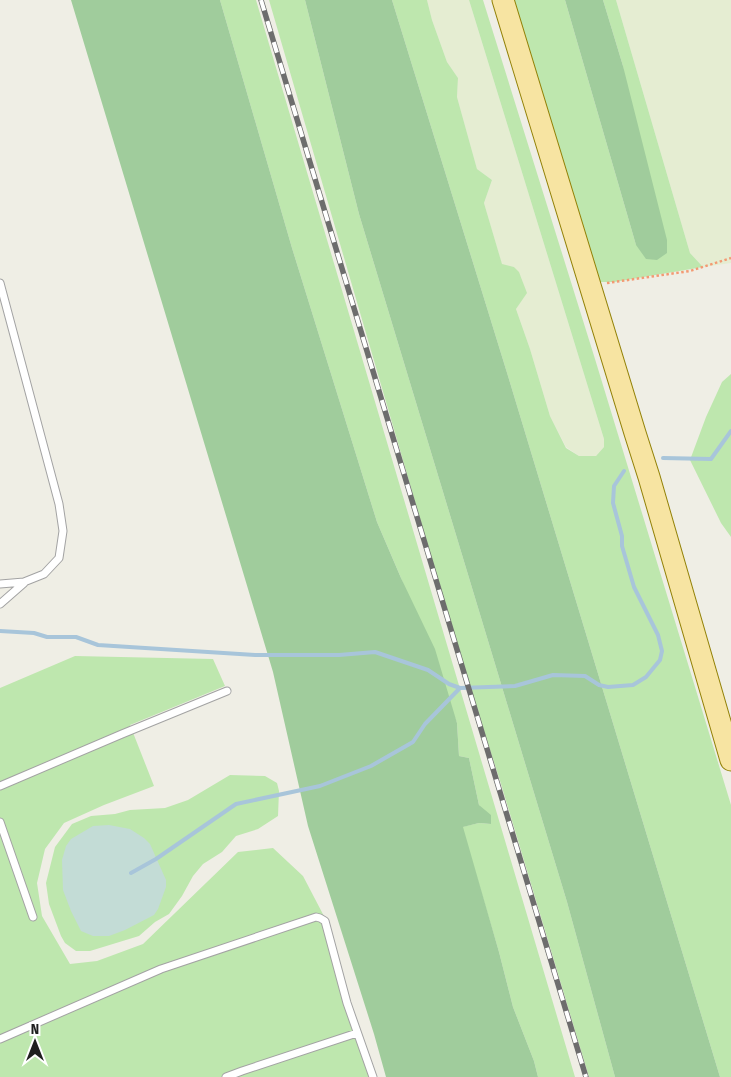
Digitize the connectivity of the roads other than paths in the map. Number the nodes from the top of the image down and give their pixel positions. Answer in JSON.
{"nodes":[{"id":1,"x":503,"y":0,"type":"edge"},
{"id":2,"x":0,"y":283,"type":"edge"},
{"id":3,"x":24,"y":582,"type":"junction"},
{"id":4,"x":0,"y":584,"type":"edge"},
{"id":5,"x":0,"y":604,"type":"edge"},
{"id":6,"x":228,"y":690,"type":"dead end"},
{"id":7,"x":731,"y":760,"type":"edge"},
{"id":8,"x":0,"y":786,"type":"edge"},
{"id":9,"x":0,"y":822,"type":"edge"},
{"id":10,"x":33,"y":917,"type":"dead end"},
{"id":11,"x":358,"y":1033,"type":"junction"},
{"id":12,"x":0,"y":1038,"type":"edge"},
{"id":13,"x":226,"y":1077,"type":"edge"},
{"id":14,"x":372,"y":1077,"type":"edge"}],
"edges":[{"from":1,"to":7,"type":"main road"},
{"from":2,"to":3,"type":"lane"},
{"from":3,"to":4,"type":"lane"},
{"from":3,"to":5,"type":"lane"},
{"from":6,"to":8,"type":"lane"},
{"from":9,"to":10,"type":"lane"},
{"from":11,"to":12,"type":"lane"},
{"from":11,"to":13,"type":"lane"},
{"from":11,"to":14,"type":"lane"}]}
